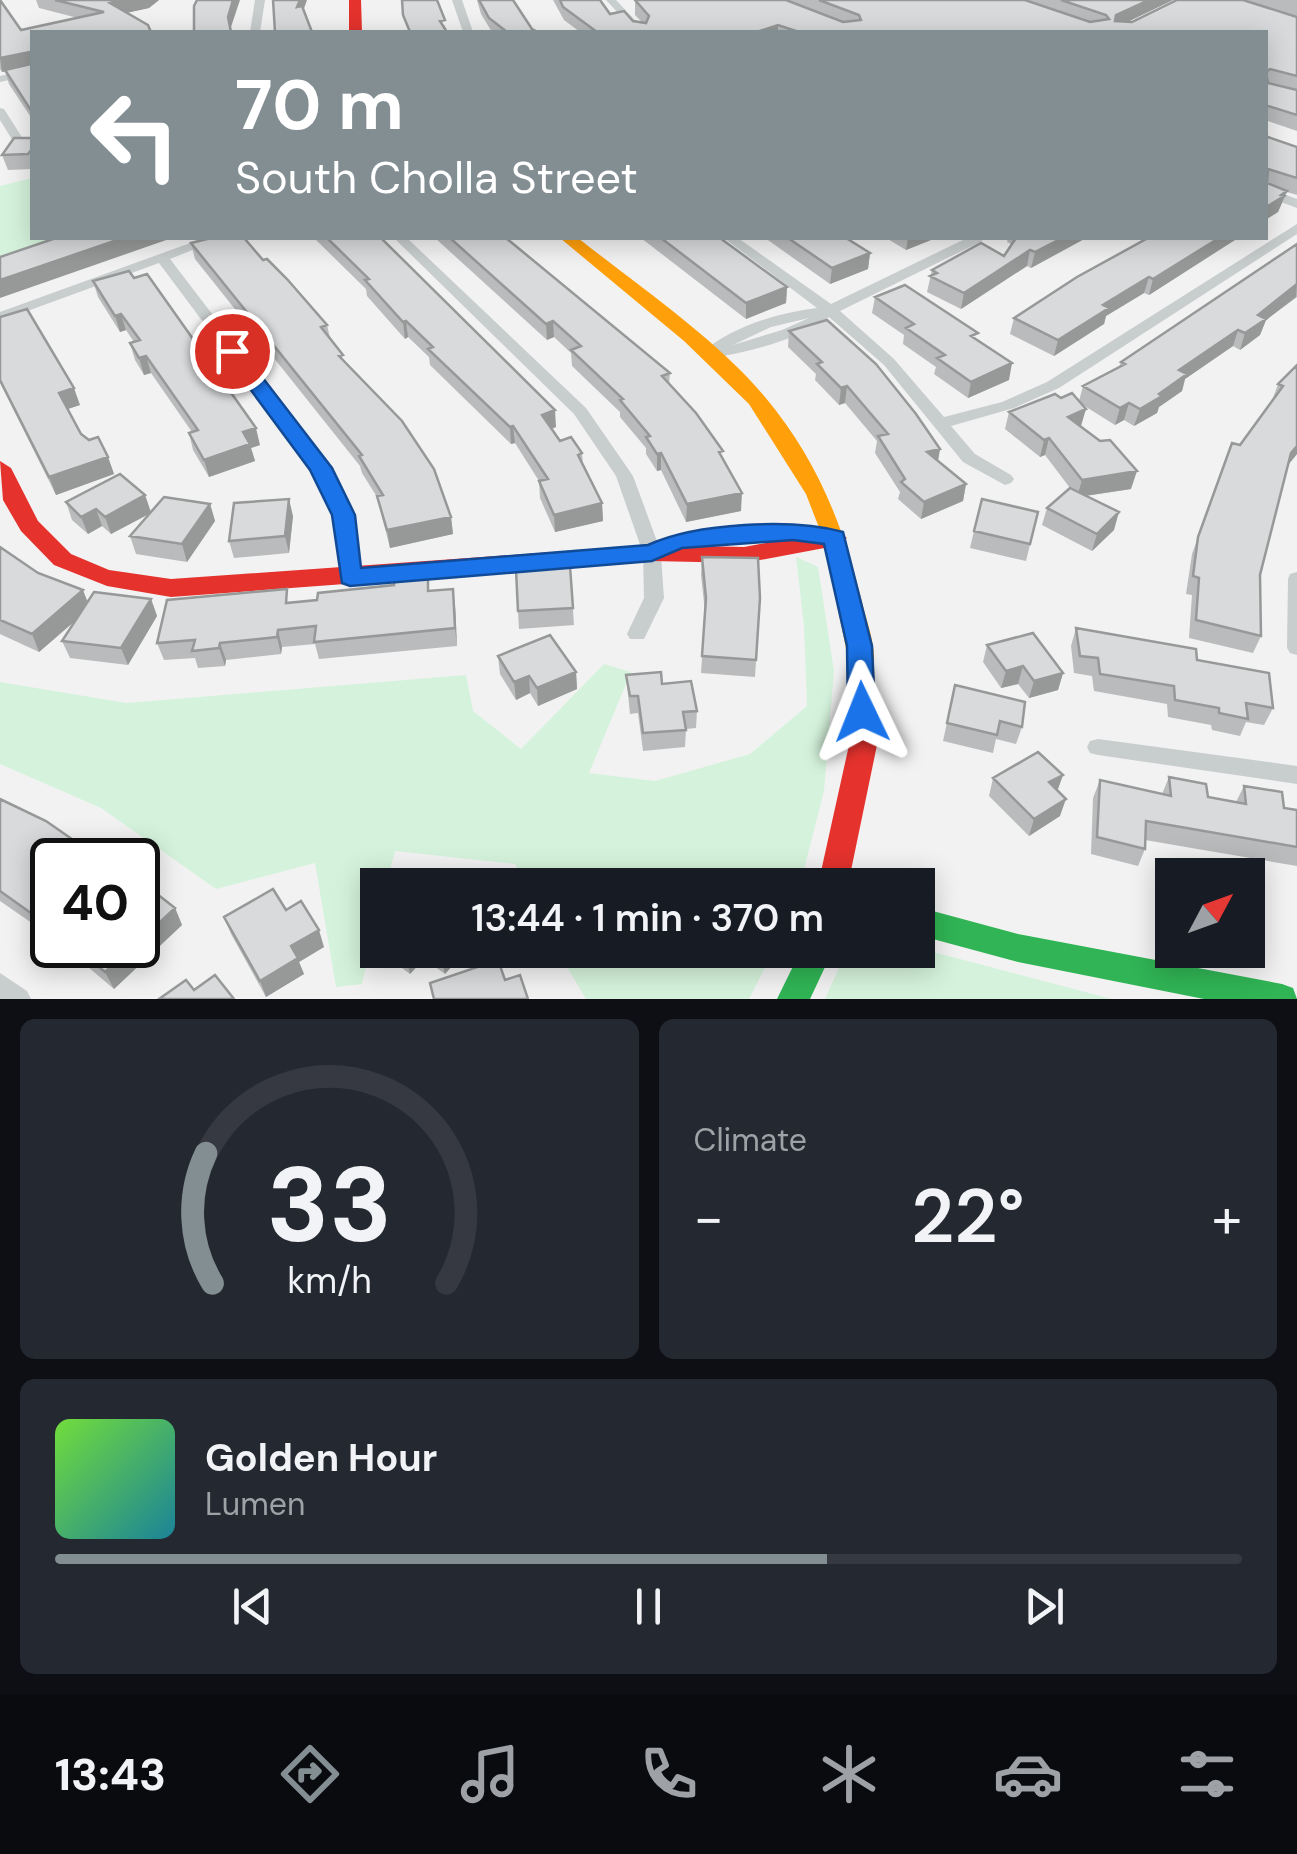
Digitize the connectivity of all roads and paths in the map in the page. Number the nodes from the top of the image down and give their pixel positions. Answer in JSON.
{"nodes":[{"id":1,"x":260,"y":0,"type":"edge"},
{"id":2,"x":355,"y":0,"type":"edge"},
{"id":3,"x":457,"y":0,"type":"edge"},
{"id":4,"x":612,"y":0,"type":"edge"},
{"id":5,"x":256,"y":30,"type":"edge"},
{"id":6,"x":356,"y":30,"type":"edge"},
{"id":7,"x":467,"y":30,"type":"edge"},
{"id":8,"x":639,"y":30,"type":"edge"},
{"id":9,"x":30,"y":72,"type":"edge"},
{"id":10,"x":0,"y":80,"type":"edge"},
{"id":11,"x":0,"y":111,"type":"edge"},
{"id":12,"x":26,"y":142,"type":"edge"},
{"id":13,"x":1268,"y":193,"type":"edge"},
{"id":14,"x":1297,"y":204,"type":"edge"},
{"id":15,"x":1297,"y":228,"type":"edge"},
{"id":16,"x":209,"y":240,"type":"edge"},
{"id":17,"x":402,"y":240,"type":"edge"},
{"id":18,"x":570,"y":240,"type":"edge"},
{"id":19,"x":733,"y":240,"type":"edge"},
{"id":20,"x":971,"y":240,"type":"edge"},
{"id":21,"x":161,"y":257,"type":"junction"},
{"id":22,"x":830,"y":310,"type":"junction"},
{"id":23,"x":0,"y":317,"type":"edge"},
{"id":24,"x":708,"y":354,"type":"junction"},
{"id":25,"x":942,"y":423,"type":"junction"},
{"id":26,"x":0,"y":468,"type":"edge"},
{"id":27,"x":1005,"y":479,"type":"dead end"},
{"id":28,"x":835,"y":538,"type":"junction"},
{"id":29,"x":652,"y":553,"type":"junction"},
{"id":30,"x":350,"y":577,"type":"junction"},
{"id":31,"x":1297,"y":579,"type":"edge"},
{"id":32,"x":637,"y":634,"type":"dead end"},
{"id":33,"x":1297,"y":648,"type":"edge"},
{"id":34,"x":1098,"y":747,"type":"dead end"},
{"id":35,"x":1297,"y":774,"type":"edge"},
{"id":36,"x":838,"y":868,"type":"edge"},
{"id":37,"x":935,"y":926,"type":"edge"},
{"id":38,"x":808,"y":968,"type":"edge"},
{"id":39,"x":0,"y":985,"type":"edge"},
{"id":40,"x":18,"y":999,"type":"edge"},
{"id":41,"x":792,"y":999,"type":"edge"},
{"id":42,"x":1282,"y":999,"type":"edge"}],
"edges":[{"from":1,"to":5,"type":"street"},
{"from":2,"to":6,"type":"street"},
{"from":3,"to":7,"type":"street"},
{"from":4,"to":8,"type":"street"},
{"from":9,"to":10,"type":"street"},
{"from":11,"to":12,"type":"street"},
{"from":13,"to":14,"type":"street"},
{"from":15,"to":25,"type":"street"},
{"from":16,"to":21,"type":"street"},
{"from":17,"to":29,"type":"street"},
{"from":18,"to":24,"type":"street"},
{"from":19,"to":22,"type":"street"},
{"from":20,"to":22,"type":"street"},
{"from":21,"to":23,"type":"street"},
{"from":21,"to":30,"type":"street"},
{"from":22,"to":24,"type":"street"},
{"from":22,"to":25,"type":"street"},
{"from":24,"to":28,"type":"street"},
{"from":25,"to":27,"type":"street"},
{"from":26,"to":30,"type":"street"},
{"from":28,"to":29,"type":"street"},
{"from":28,"to":36,"type":"street"},
{"from":29,"to":30,"type":"street"},
{"from":29,"to":32,"type":"street"},
{"from":31,"to":33,"type":"street"},
{"from":34,"to":35,"type":"street"},
{"from":37,"to":42,"type":"street"},
{"from":38,"to":41,"type":"street"},
{"from":39,"to":40,"type":"street"}]}
